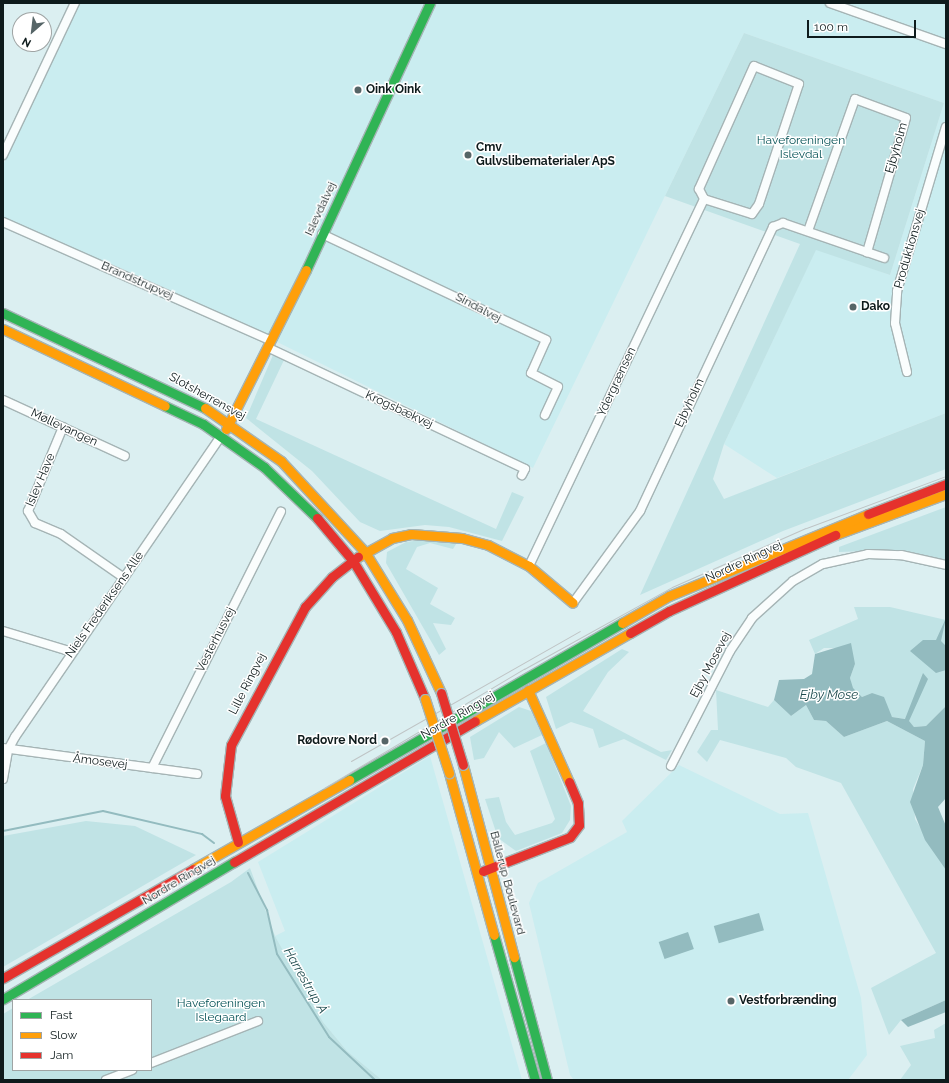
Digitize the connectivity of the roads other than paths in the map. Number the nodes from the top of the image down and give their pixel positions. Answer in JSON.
{"nodes":[{"id":1,"x":75,"y":3,"type":"edge"},
{"id":2,"x":430,"y":3,"type":"edge"},
{"id":3,"x":830,"y":3,"type":"edge"},
{"id":4,"x":946,"y":44,"type":"edge"},
{"id":5,"x":946,"y":127,"type":"edge"},
{"id":6,"x":3,"y":155,"type":"edge"},
{"id":7,"x":704,"y":199,"type":"junction"},
{"id":8,"x":3,"y":222,"type":"edge"},
{"id":9,"x":808,"y":231,"type":"junction"},
{"id":10,"x":322,"y":234,"type":"junction"},
{"id":11,"x":867,"y":252,"type":"junction"},
{"id":12,"x":884,"y":258,"type":"dead end"},
{"id":13,"x":3,"y":313,"type":"edge"},
{"id":14,"x":3,"y":329,"type":"edge"},
{"id":15,"x":270,"y":345,"type":"junction"},
{"id":16,"x":907,"y":372,"type":"dead end"},
{"id":17,"x":3,"y":400,"type":"edge"},
{"id":18,"x":545,"y":415,"type":"dead end"},
{"id":19,"x":230,"y":423,"type":"junction"},
{"id":20,"x":63,"y":427,"type":"junction"},
{"id":21,"x":221,"y":436,"type":"junction"},
{"id":22,"x":125,"y":456,"type":"dead end"},
{"id":23,"x":522,"y":475,"type":"dead end"},
{"id":24,"x":946,"y":484,"type":"edge"},
{"id":25,"x":288,"y":488,"type":"junction"},
{"id":26,"x":946,"y":494,"type":"edge"},
{"id":27,"x":281,"y":512,"type":"dead end"},
{"id":28,"x":365,"y":552,"type":"junction"},
{"id":29,"x":353,"y":561,"type":"junction"},
{"id":30,"x":946,"y":565,"type":"edge"},
{"id":31,"x":529,"y":566,"type":"junction"},
{"id":32,"x":124,"y":578,"type":"junction"},
{"id":33,"x":574,"y":603,"type":"joint"},
{"id":34,"x":3,"y":630,"type":"edge"},
{"id":35,"x":72,"y":652,"type":"junction"},
{"id":36,"x":433,"y":676,"type":"junction"},
{"id":37,"x":528,"y":690,"type":"junction"},
{"id":38,"x":441,"y":693,"type":"joint"},
{"id":39,"x":6,"y":749,"type":"edge"},
{"id":40,"x":671,"y":766,"type":"dead end"},
{"id":41,"x":152,"y":768,"type":"junction"},
{"id":42,"x":197,"y":774,"type":"dead end"},
{"id":43,"x":3,"y":779,"type":"edge"},
{"id":44,"x":238,"y":842,"type":"junction"},
{"id":45,"x":491,"y":869,"type":"junction"},
{"id":46,"x":477,"y":873,"type":"junction"},
{"id":47,"x":3,"y":978,"type":"edge"},
{"id":48,"x":3,"y":999,"type":"edge"},
{"id":49,"x":258,"y":1021,"type":"dead end"},
{"id":50,"x":152,"y":1062,"type":"edge"},
{"id":51,"x":129,"y":1071,"type":"edge"},
{"id":52,"x":106,"y":1080,"type":"edge"},
{"id":53,"x":535,"y":1080,"type":"edge"},
{"id":54,"x":547,"y":1080,"type":"edge"}],
"edges":[{"from":1,"to":6,"type":"street"},
{"from":2,"to":10,"type":"street","name":"Islevdalvej"},
{"from":3,"to":4,"type":"street"},
{"from":5,"to":16,"type":"street","name":"Produktionsvej"},
{"from":7,"to":7,"type":"street","name":"Ydergrænsen"},
{"from":7,"to":31,"type":"street","name":"Ydergrænsen"},
{"from":8,"to":15,"type":"street","name":"Brandstrupvej"},
{"from":9,"to":11,"type":"street","name":"Ejbyholm"},
{"from":9,"to":11,"type":"street","name":"Ejbyholm"},
{"from":9,"to":33,"type":"street","name":"Ejbyholm"},
{"from":10,"to":15,"type":"street","name":"Islevdalvej"},
{"from":10,"to":18,"type":"street","name":"Sindalvej"},
{"from":11,"to":12,"type":"street","name":"Ejbyholm"},
{"from":13,"to":19,"type":"street","name":"Slotsherrensvej"},
{"from":14,"to":21,"type":"street","name":"Slotsherrensvej"},
{"from":15,"to":19,"type":"street","name":"Islevdalvej"},
{"from":15,"to":23,"type":"street","name":"Krogsbækvej"},
{"from":17,"to":20,"type":"street","name":"Møllevangen"},
{"from":19,"to":21,"type":"street","name":"Islevdalvej"},
{"from":19,"to":28,"type":"street","name":"Slotsherrensvej"},
{"from":20,"to":22,"type":"street","name":"Møllevangen"},
{"from":20,"to":32,"type":"street","name":"Islev Have"},
{"from":21,"to":25,"type":"street","name":"Slotsherrensvej"},
{"from":21,"to":32,"type":"street","name":"Niels Frederiksens Alle"},
{"from":24,"to":44,"type":"street","name":"Nordre Ringvej"},
{"from":25,"to":28,"type":"street","name":"Slotsherrensvej"},
{"from":25,"to":29,"type":"street","name":"Slotsherrensvej"},
{"from":26,"to":37,"type":"street","name":"Nordre Ringvej"},
{"from":27,"to":41,"type":"street","name":"Vesterhusvej"},
{"from":28,"to":29,"type":"street"},
{"from":28,"to":31,"type":"street"},
{"from":28,"to":36,"type":"street","name":"Slotsherrensvej"},
{"from":29,"to":36,"type":"street","name":"Slotsherrensvej"},
{"from":29,"to":44,"type":"street","name":"Lille Ringvej"},
{"from":29,"to":46,"type":"street","name":"Slotsherrensvej","bridge":true},
{"from":30,"to":40,"type":"street","name":"Ejby Mosevej"},
{"from":31,"to":33,"type":"street"},
{"from":32,"to":35,"type":"street","name":"Niels Frederiksens Alle"},
{"from":34,"to":35,"type":"street"},
{"from":35,"to":39,"type":"street","name":"Niels Frederiksens Alle"},
{"from":36,"to":38,"type":"street","name":"Slotsherrensvej"},
{"from":37,"to":45,"type":"street"},
{"from":37,"to":48,"type":"street","name":"Nordre Ringvej"},
{"from":38,"to":45,"type":"street","name":"Ballerup Boulevard","bridge":true},
{"from":39,"to":41,"type":"street","name":"Åmosevej"},
{"from":39,"to":43,"type":"street","name":"Niels Frederiksens Alle"},
{"from":41,"to":42,"type":"street","name":"Åmosevej"},
{"from":44,"to":47,"type":"street","name":"Nordre Ringvej"},
{"from":45,"to":46,"type":"street"},
{"from":45,"to":54,"type":"street","name":"Ballerup Boulevard"},
{"from":46,"to":53,"type":"street"},
{"from":49,"to":50,"type":"street"},
{"from":51,"to":52,"type":"street"}]}
